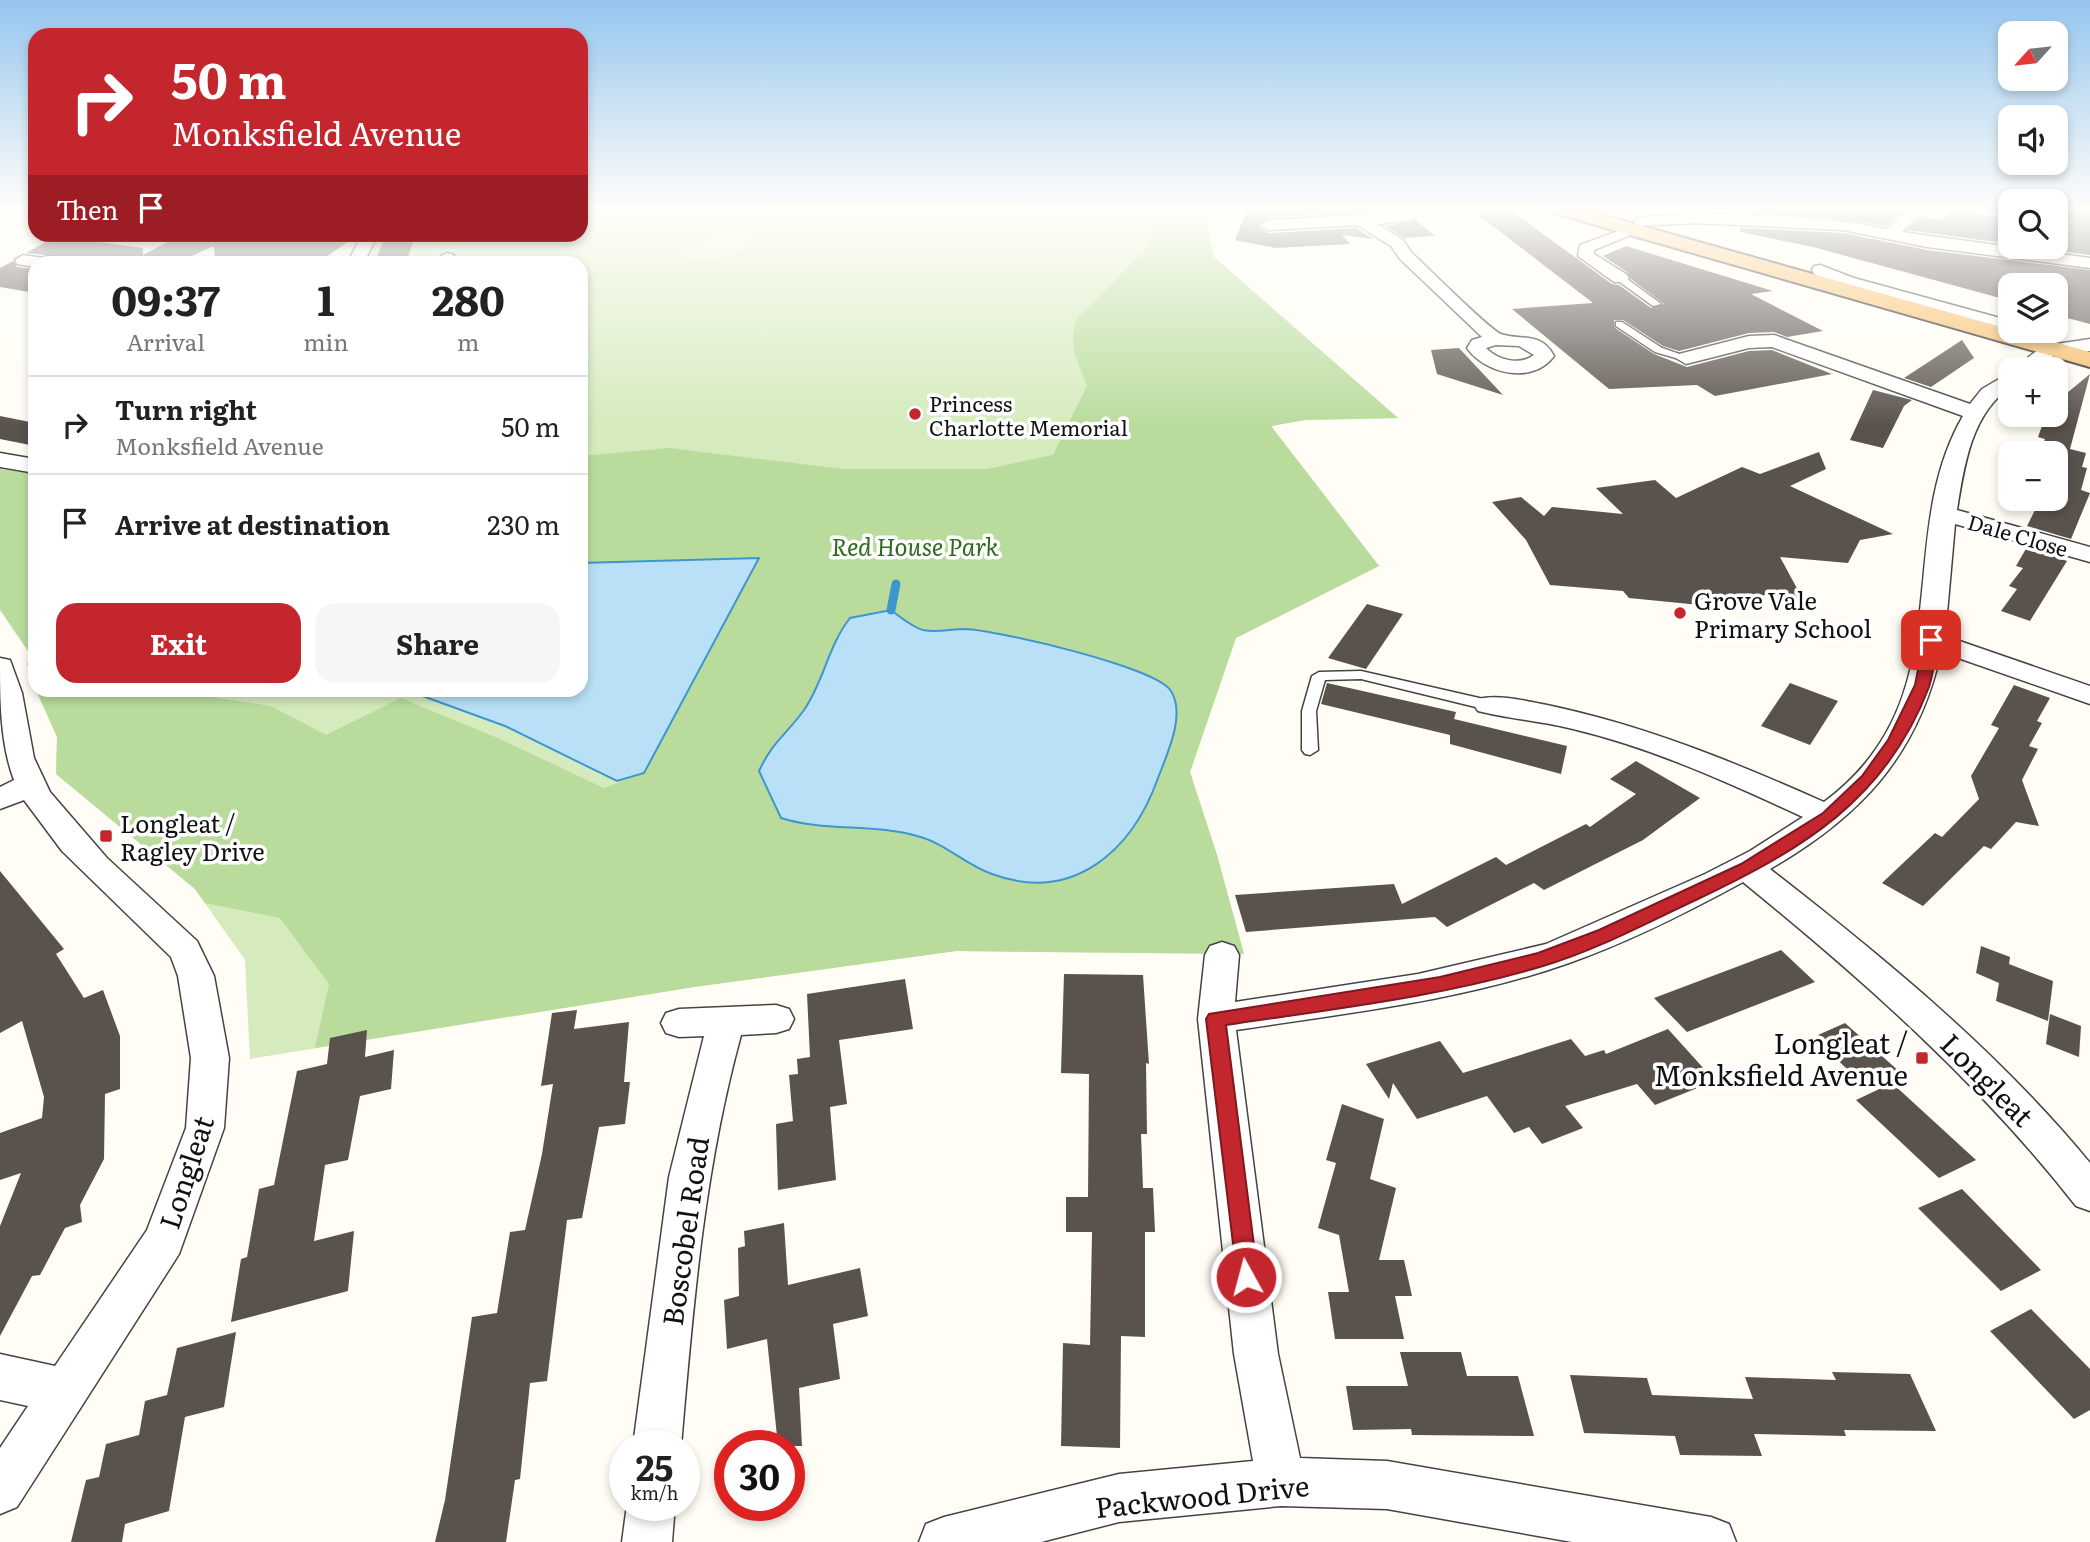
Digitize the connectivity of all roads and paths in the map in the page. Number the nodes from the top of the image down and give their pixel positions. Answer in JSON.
{"nodes":[{"id":1,"x":1434,"y":282,"type":"edge"},
{"id":2,"x":1625,"y":282,"type":"edge"},
{"id":3,"x":1840,"y":282,"type":"edge"},
{"id":4,"x":1848,"y":282,"type":"edge"},
{"id":5,"x":1864,"y":282,"type":"edge"},
{"id":6,"x":1656,"y":304,"type":"dead end"},
{"id":7,"x":1998,"y":318,"type":"edge"},
{"id":8,"x":1998,"y":323,"type":"edge"},
{"id":9,"x":1619,"y":324,"type":"dead end"},
{"id":10,"x":1998,"y":326,"type":"edge"},
{"id":11,"x":1495,"y":339,"type":"dead end"},
{"id":12,"x":2068,"y":342,"type":"edge"},
{"id":13,"x":2045,"y":343,"type":"edge"},
{"id":14,"x":2053,"y":343,"type":"edge"},
{"id":15,"x":2090,"y":344,"type":"edge"},
{"id":16,"x":2034,"y":357,"type":"edge"},
{"id":17,"x":1686,"y":358,"type":"joint"},
{"id":18,"x":2090,"y":360,"type":"edge"},
{"id":19,"x":1998,"y":388,"type":"edge"},
{"id":20,"x":1977,"y":414,"type":"junction"},
{"id":21,"x":0,"y":460,"type":"edge"},
{"id":22,"x":28,"y":465,"type":"edge"},
{"id":23,"x":1947,"y":514,"type":"junction"},
{"id":24,"x":2090,"y":555,"type":"edge"},
{"id":25,"x":1931,"y":640,"type":"junction"},
{"id":26,"x":0,"y":667,"type":"edge"},
{"id":27,"x":2090,"y":695,"type":"edge"},
{"id":28,"x":1488,"y":705,"type":"joint"},
{"id":29,"x":1310,"y":750,"type":"dead end"},
{"id":30,"x":15,"y":791,"type":"edge"},
{"id":31,"x":1829,"y":817,"type":"junction"},
{"id":32,"x":1747,"y":868,"type":"junction"},
{"id":33,"x":1222,"y":955,"type":"dead end"},
{"id":34,"x":776,"y":1019,"type":"dead end"},
{"id":35,"x":1216,"y":1019,"type":"junction"},
{"id":36,"x":727,"y":1020,"type":"junction"},
{"id":37,"x":679,"y":1023,"type":"dead end"},
{"id":38,"x":2090,"y":1194,"type":"edge"},
{"id":39,"x":0,"y":1377,"type":"edge"},
{"id":40,"x":65,"y":1391,"type":"junction"},
{"id":41,"x":659,"y":1430,"type":"edge"},
{"id":42,"x":1281,"y":1482,"type":"junction"},
{"id":43,"x":0,"y":1490,"type":"edge"},
{"id":44,"x":649,"y":1521,"type":"edge"},
{"id":45,"x":647,"y":1542,"type":"edge"},
{"id":46,"x":944,"y":1542,"type":"edge"},
{"id":47,"x":1710,"y":1542,"type":"edge"}],
"edges":[{"from":1,"to":11,"type":"street"},
{"from":2,"to":6,"type":"lane"},
{"from":3,"to":10,"type":"highway"},
{"from":4,"to":8,"type":"street"},
{"from":5,"to":7,"type":"highway"},
{"from":9,"to":17,"type":"lane"},
{"from":12,"to":15,"type":"highway"},
{"from":13,"to":16,"type":"street"},
{"from":14,"to":18,"type":"highway"},
{"from":17,"to":20,"type":"street"},
{"from":19,"to":20,"type":"street"},
{"from":20,"to":23,"type":"street"},
{"from":21,"to":22,"type":"street"},
{"from":23,"to":24,"type":"street","name":"Dale Close"},
{"from":23,"to":25,"type":"street"},
{"from":25,"to":27,"type":"street"},
{"from":25,"to":31,"type":"street"},
{"from":26,"to":30,"type":"street","name":"Longleat"},
{"from":28,"to":29,"type":"lane"},
{"from":28,"to":31,"type":"street"},
{"from":30,"to":40,"type":"street","name":"Longleat"},
{"from":31,"to":32,"type":"street"},
{"from":32,"to":35,"type":"street"},
{"from":32,"to":38,"type":"street","name":"Longleat"},
{"from":33,"to":35,"type":"street"},
{"from":34,"to":36,"type":"street"},
{"from":35,"to":42,"type":"street"},
{"from":36,"to":37,"type":"street"},
{"from":36,"to":41,"type":"street","name":"Boscobel Road"},
{"from":39,"to":40,"type":"street"},
{"from":40,"to":43,"type":"street","name":"Longleat"},
{"from":42,"to":46,"type":"street","name":"Packwood Drive"},
{"from":42,"to":47,"type":"street","name":"Packwood Drive"},
{"from":44,"to":45,"type":"street"}]}
